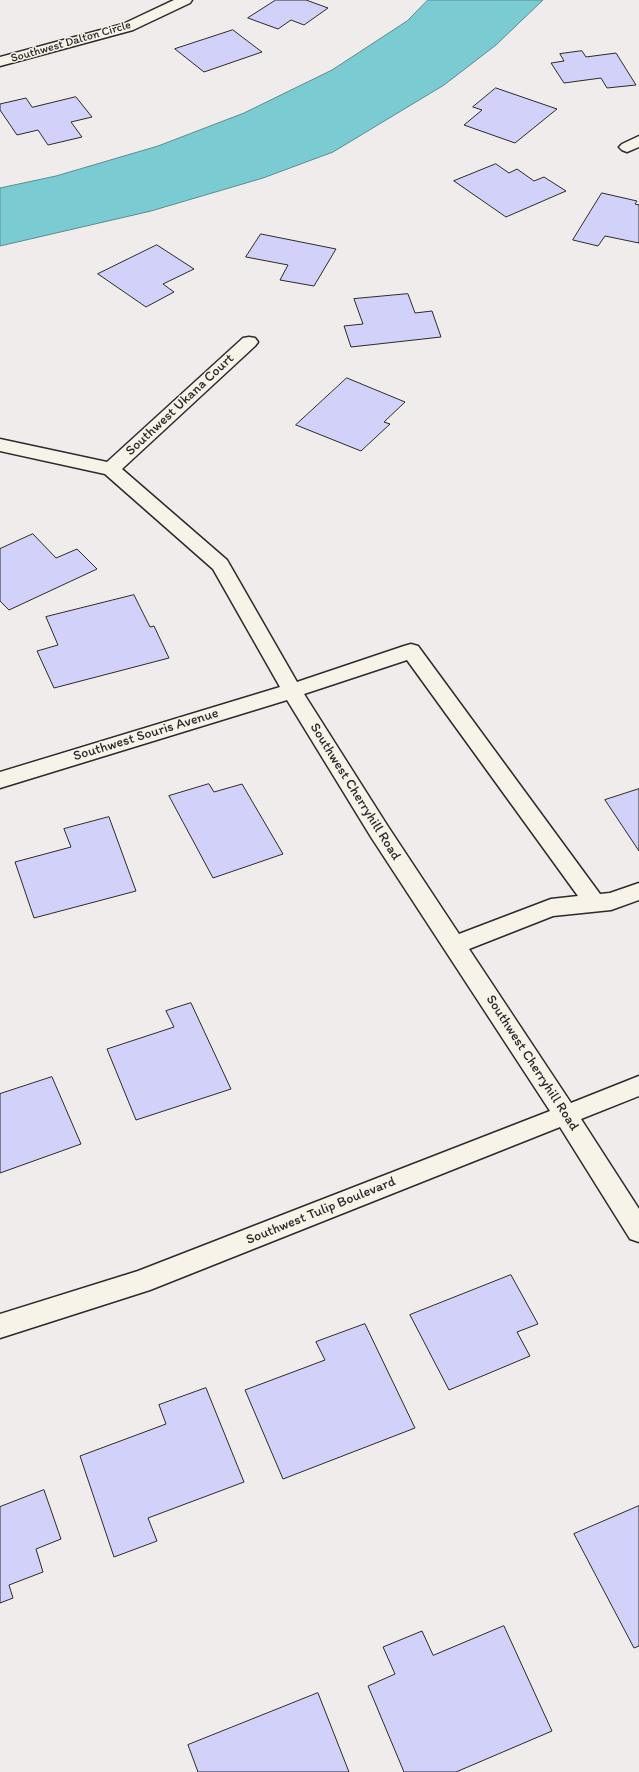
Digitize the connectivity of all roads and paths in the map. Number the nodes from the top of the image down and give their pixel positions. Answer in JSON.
{"nodes":[{"id":1,"x":185,"y":0,"type":"edge"},
{"id":2,"x":0,"y":62,"type":"edge"},
{"id":3,"x":249,"y":342,"type":"dead end"},
{"id":4,"x":0,"y":445,"type":"edge"},
{"id":5,"x":111,"y":469,"type":"junction"},
{"id":6,"x":292,"y":691,"type":"junction"},
{"id":7,"x":0,"y":780,"type":"edge"},
{"id":8,"x":639,"y":891,"type":"edge"},
{"id":9,"x":595,"y":903,"type":"junction"},
{"id":10,"x":454,"y":944,"type":"junction"},
{"id":11,"x":639,"y":1086,"type":"edge"},
{"id":12,"x":565,"y":1114,"type":"junction"},
{"id":13,"x":639,"y":1231,"type":"edge"},
{"id":14,"x":0,"y":1326,"type":"edge"}],
"edges":[{"from":1,"to":2,"type":"street","name":"Southwest Dalton Circle"},
{"from":3,"to":5,"type":"street","name":"Southwest Ukana Court"},
{"from":4,"to":5,"type":"street","name":"Southwest Cherryhill Road"},
{"from":5,"to":6,"type":"street","name":"Southwest Cherryhill Road"},
{"from":6,"to":7,"type":"street","name":"Southwest Souris Avenue"},
{"from":6,"to":9,"type":"street","name":"Southwest Souris Avenue"},
{"from":6,"to":10,"type":"street","name":"Southwest Cherryhill Road"},
{"from":8,"to":9,"type":"street"},
{"from":9,"to":10,"type":"street"},
{"from":10,"to":12,"type":"street","name":"Southwest Cherryhill Road"},
{"from":11,"to":12,"type":"street","name":"Southwest Tulip Boulevard"},
{"from":12,"to":13,"type":"street","name":"Southwest Cherryhill Road"},
{"from":12,"to":14,"type":"street","name":"Southwest Tulip Boulevard"}]}
